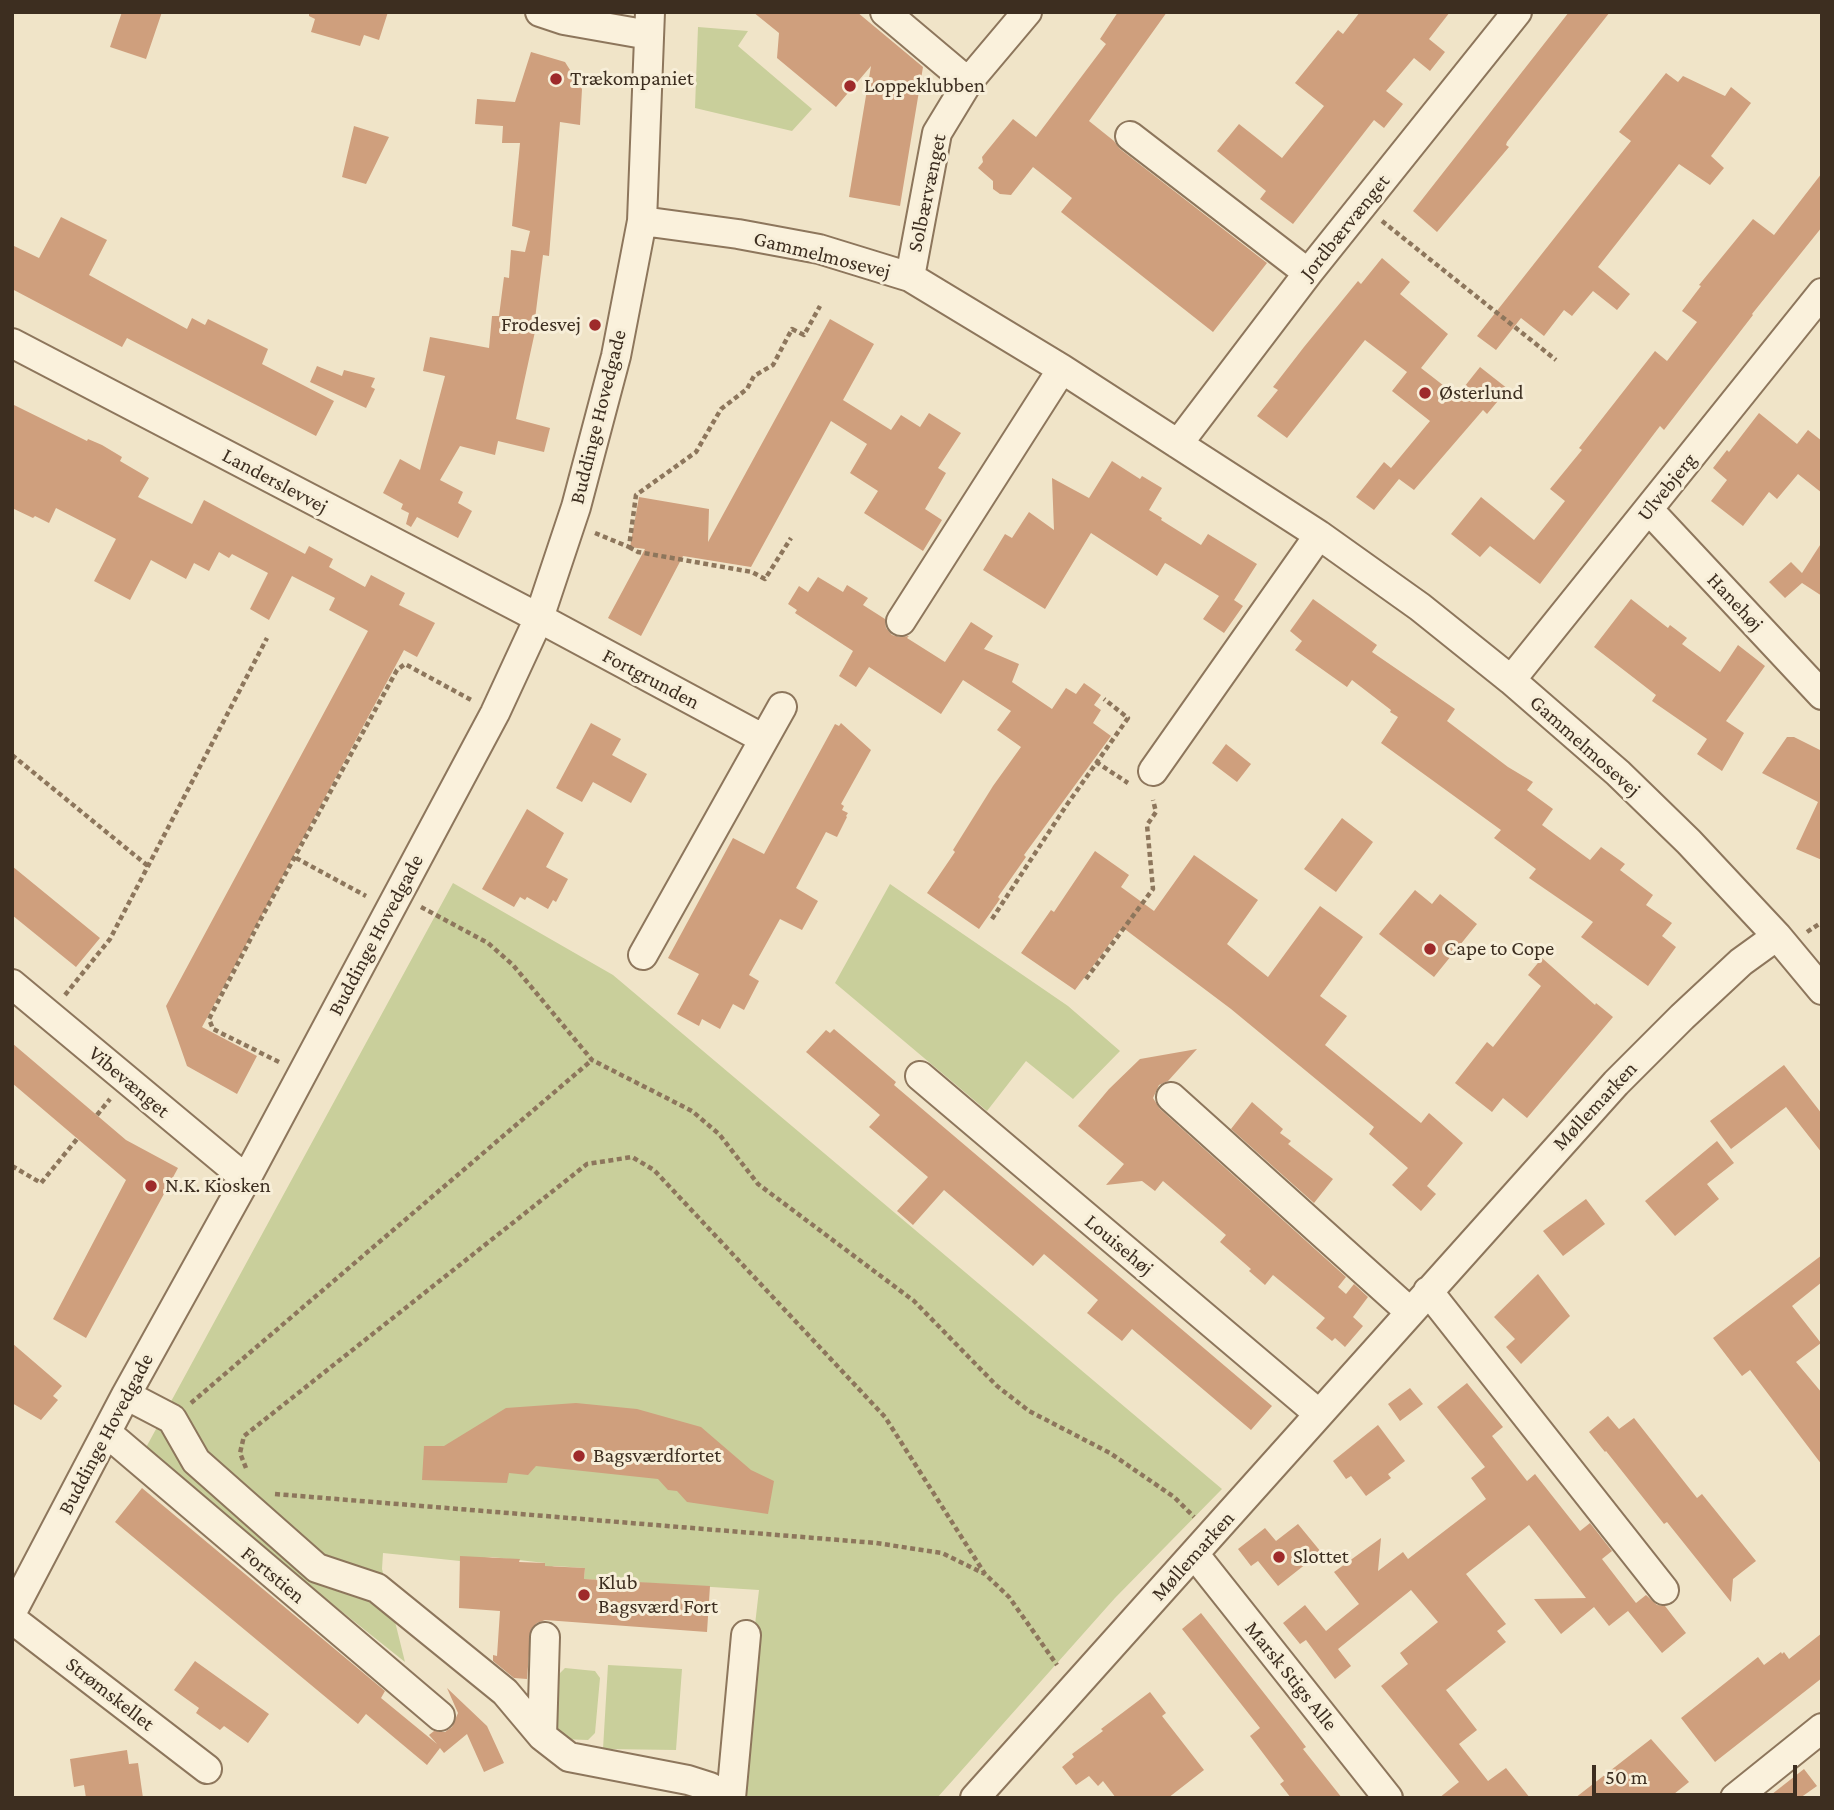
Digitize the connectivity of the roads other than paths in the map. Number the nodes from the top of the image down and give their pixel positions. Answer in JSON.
{"nodes":[{"id":1,"x":540,"y":12,"type":"edge"},
{"id":2,"x":885,"y":12,"type":"edge"},
{"id":3,"x":1027,"y":12,"type":"edge"},
{"id":4,"x":1517,"y":12,"type":"edge"},
{"id":5,"x":649,"y":24,"type":"edge"},
{"id":6,"x":968,"y":82,"type":"junction"},
{"id":7,"x":1130,"y":136,"type":"dead end"},
{"id":8,"x":642,"y":220,"type":"junction"},
{"id":9,"x":1308,"y":273,"type":"junction"},
{"id":10,"x":910,"y":277,"type":"junction"},
{"id":11,"x":1822,"y":293,"type":"edge"},
{"id":12,"x":12,"y":343,"type":"edge"},
{"id":13,"x":1062,"y":369,"type":"junction"},
{"id":14,"x":1178,"y":444,"type":"junction"},
{"id":15,"x":1649,"y":510,"type":"junction"},
{"id":16,"x":1319,"y":536,"type":"junction"},
{"id":17,"x":539,"y":618,"type":"junction"},
{"id":18,"x":901,"y":621,"type":"dead end"},
{"id":19,"x":1511,"y":680,"type":"junction"},
{"id":20,"x":1822,"y":695,"type":"edge"},
{"id":21,"x":782,"y":707,"type":"dead end"},
{"id":22,"x":764,"y":739,"type":"junction"},
{"id":23,"x":1153,"y":771,"type":"dead end"},
{"id":24,"x":1777,"y":936,"type":"junction"},
{"id":25,"x":643,"y":955,"type":"dead end"},
{"id":26,"x":12,"y":984,"type":"edge"},
{"id":27,"x":1822,"y":990,"type":"edge"},
{"id":28,"x":919,"y":1076,"type":"dead end"},
{"id":29,"x":1171,"y":1097,"type":"dead end"},
{"id":30,"x":246,"y":1179,"type":"junction"},
{"id":31,"x":1418,"y":1301,"type":"junction"},
{"id":32,"x":126,"y":1395,"type":"junction"},
{"id":33,"x":1319,"y":1414,"type":"junction"},
{"id":34,"x":107,"y":1433,"type":"junction"},
{"id":35,"x":1203,"y":1545,"type":"junction"},
{"id":36,"x":1664,"y":1590,"type":"dead end"},
{"id":37,"x":12,"y":1612,"type":"edge"},
{"id":38,"x":12,"y":1619,"type":"edge"},
{"id":39,"x":746,"y":1635,"type":"dead end"},
{"id":40,"x":545,"y":1637,"type":"dead end"},
{"id":41,"x":440,"y":1716,"type":"dead end"},
{"id":42,"x":1822,"y":1728,"type":"edge"},
{"id":43,"x":542,"y":1736,"type":"junction"},
{"id":44,"x":207,"y":1769,"type":"dead end"},
{"id":45,"x":729,"y":1798,"type":"edge"},
{"id":46,"x":975,"y":1798,"type":"edge"},
{"id":47,"x":1388,"y":1798,"type":"edge"},
{"id":48,"x":1735,"y":1798,"type":"edge"}],
"edges":[{"from":1,"to":5,"type":"street"},
{"from":2,"to":6,"type":"street"},
{"from":3,"to":6,"type":"street","name":"Solbærvænget"},
{"from":4,"to":9,"type":"street","name":"Jordbærvænget"},
{"from":5,"to":8,"type":"street","name":"Buddinge Hovedgade"},
{"from":6,"to":10,"type":"street","name":"Solbærvænget"},
{"from":7,"to":9,"type":"street"},
{"from":8,"to":10,"type":"street","name":"Gammelmosevej"},
{"from":8,"to":17,"type":"street","name":"Buddinge Hovedgade"},
{"from":9,"to":14,"type":"street","name":"Jordbærvænget"},
{"from":10,"to":13,"type":"street","name":"Gammelmosevej"},
{"from":11,"to":15,"type":"street","name":"Ulvebjerg"},
{"from":12,"to":17,"type":"street","name":"Landerslevvej"},
{"from":13,"to":14,"type":"street","name":"Gammelmosevej"},
{"from":13,"to":18,"type":"street"},
{"from":14,"to":16,"type":"street","name":"Gammelmosevej"},
{"from":15,"to":19,"type":"street","name":"Ulvebjerg"},
{"from":15,"to":20,"type":"street","name":"Hanehøj"},
{"from":16,"to":19,"type":"street","name":"Gammelmosevej"},
{"from":16,"to":23,"type":"street"},
{"from":17,"to":22,"type":"street","name":"Fortgrunden"},
{"from":17,"to":30,"type":"street","name":"Buddinge Hovedgade"},
{"from":19,"to":24,"type":"street","name":"Gammelmosevej"},
{"from":21,"to":22,"type":"street"},
{"from":22,"to":25,"type":"street"},
{"from":24,"to":27,"type":"street","name":"Gammelmosevej"},
{"from":24,"to":31,"type":"street","name":"Møllemarken"},
{"from":26,"to":30,"type":"street","name":"Vibevænget"},
{"from":28,"to":33,"type":"street","name":"Louisehøj"},
{"from":29,"to":31,"type":"street"},
{"from":30,"to":32,"type":"street","name":"Buddinge Hovedgade"},
{"from":31,"to":33,"type":"street","name":"Møllemarken"},
{"from":31,"to":36,"type":"street"},
{"from":32,"to":34,"type":"street","name":"Buddinge Hovedgade"},
{"from":32,"to":43,"type":"street"},
{"from":33,"to":35,"type":"street","name":"Møllemarken"},
{"from":34,"to":37,"type":"street","name":"Buddinge Hovedgade"},
{"from":34,"to":41,"type":"street","name":"Fortstien"},
{"from":35,"to":46,"type":"street","name":"Møllemarken"},
{"from":35,"to":47,"type":"street","name":"Marsk Stigs Alle"},
{"from":38,"to":44,"type":"street","name":"Strømskellet"},
{"from":39,"to":45,"type":"street"},
{"from":40,"to":43,"type":"street"},
{"from":42,"to":48,"type":"street"},
{"from":43,"to":45,"type":"street"}]}
